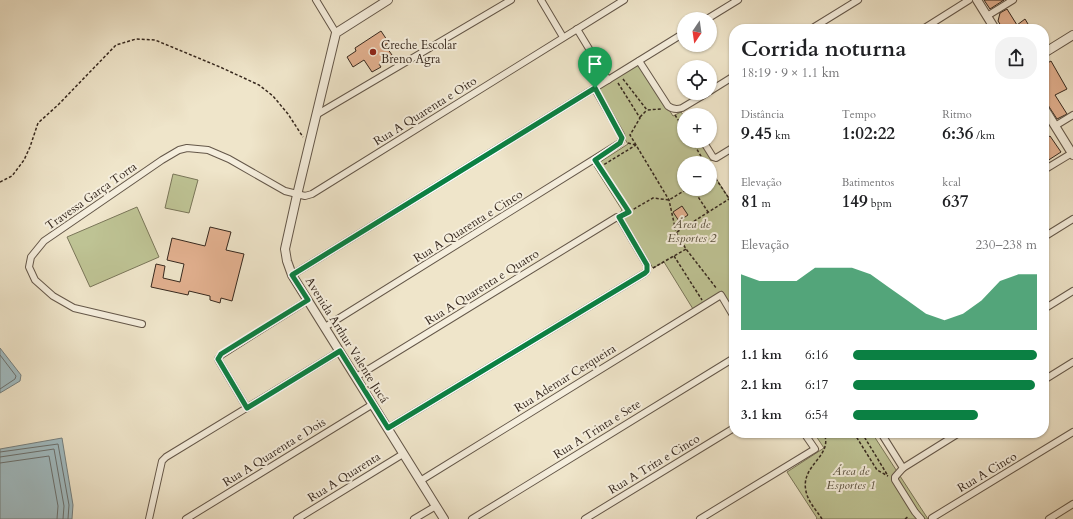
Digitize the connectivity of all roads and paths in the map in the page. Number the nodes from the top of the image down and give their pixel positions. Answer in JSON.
{"nodes":[{"id":1,"x":316,"y":0,"type":"edge"},
{"id":2,"x":388,"y":0,"type":"edge"},
{"id":3,"x":511,"y":0,"type":"edge"},
{"id":4,"x":540,"y":0,"type":"edge"},
{"id":5,"x":624,"y":0,"type":"edge"},
{"id":6,"x":738,"y":0,"type":"edge"},
{"id":7,"x":858,"y":0,"type":"edge"},
{"id":8,"x":969,"y":0,"type":"edge"},
{"id":9,"x":977,"y":0,"type":"edge"},
{"id":10,"x":1013,"y":0,"type":"edge"},
{"id":11,"x":717,"y":13,"type":"edge"},
{"id":12,"x":987,"y":16,"type":"junction"},
{"id":13,"x":819,"y":24,"type":"edge"},
{"id":14,"x":931,"y":24,"type":"edge"},
{"id":15,"x":992,"y":24,"type":"edge"},
{"id":16,"x":576,"y":29,"type":"junction"},
{"id":17,"x":336,"y":33,"type":"junction"},
{"id":18,"x":1073,"y":35,"type":"edge"},
{"id":19,"x":563,"y":37,"type":"junction"},
{"id":20,"x":677,"y":37,"type":"edge"},
{"id":21,"x":1049,"y":50,"type":"edge"},
{"id":22,"x":639,"y":61,"type":"junction"},
{"id":23,"x":614,"y":76,"type":"junction"},
{"id":24,"x":729,"y":79,"type":"edge"},
{"id":25,"x":717,"y":87,"type":"edge"},
{"id":26,"x":595,"y":88,"type":"junction"},
{"id":27,"x":695,"y":100,"type":"edge"},
{"id":28,"x":671,"y":108,"type":"junction"},
{"id":29,"x":682,"y":108,"type":"edge"},
{"id":30,"x":647,"y":110,"type":"junction"},
{"id":31,"x":677,"y":110,"type":"edge"},
{"id":32,"x":316,"y":115,"type":"junction"},
{"id":33,"x":1073,"y":115,"type":"edge"},
{"id":34,"x":1049,"y":116,"type":"edge"},
{"id":35,"x":640,"y":118,"type":"junction"},
{"id":36,"x":677,"y":118,"type":"edge"},
{"id":37,"x":1055,"y":126,"type":"junction"},
{"id":38,"x":622,"y":141,"type":"junction"},
{"id":39,"x":309,"y":145,"type":"junction"},
{"id":40,"x":636,"y":145,"type":"junction"},
{"id":41,"x":707,"y":148,"type":"edge"},
{"id":42,"x":729,"y":150,"type":"edge"},
{"id":43,"x":1072,"y":154,"type":"edge"},
{"id":44,"x":595,"y":160,"type":"junction"},
{"id":45,"x":600,"y":167,"type":"junction"},
{"id":46,"x":1049,"y":167,"type":"edge"},
{"id":47,"x":0,"y":182,"type":"edge"},
{"id":48,"x":717,"y":182,"type":"edge"},
{"id":49,"x":297,"y":195,"type":"junction"},
{"id":50,"x":677,"y":195,"type":"edge"},
{"id":51,"x":698,"y":196,"type":"edge"},
{"id":52,"x":729,"y":198,"type":"joint"},
{"id":53,"x":669,"y":200,"type":"junction"},
{"id":54,"x":629,"y":212,"type":"junction"},
{"id":55,"x":708,"y":212,"type":"junction"},
{"id":56,"x":619,"y":217,"type":"junction"},
{"id":57,"x":1073,"y":219,"type":"edge"},
{"id":58,"x":676,"y":232,"type":"junction"},
{"id":59,"x":1049,"y":234,"type":"edge"},
{"id":60,"x":686,"y":249,"type":"junction"},
{"id":61,"x":674,"y":256,"type":"junction"},
{"id":62,"x":647,"y":271,"type":"junction"},
{"id":63,"x":292,"y":275,"type":"junction"},
{"id":64,"x":1073,"y":291,"type":"edge"},
{"id":65,"x":722,"y":295,"type":"junction"},
{"id":66,"x":308,"y":300,"type":"junction"},
{"id":67,"x":705,"y":304,"type":"junction"},
{"id":68,"x":1049,"y":306,"type":"edge"},
{"id":69,"x":729,"y":308,"type":"edge"},
{"id":70,"x":142,"y":324,"type":"dead end"},
{"id":71,"x":325,"y":327,"type":"junction"},
{"id":72,"x":340,"y":351,"type":"junction"},
{"id":73,"x":729,"y":361,"type":"edge"},
{"id":74,"x":1073,"y":362,"type":"edge"},
{"id":75,"x":356,"y":377,"type":"junction"},
{"id":76,"x":1049,"y":377,"type":"edge"},
{"id":77,"x":373,"y":404,"type":"junction"},
{"id":78,"x":247,"y":408,"type":"junction"},
{"id":79,"x":388,"y":428,"type":"junction"},
{"id":80,"x":729,"y":431,"type":"edge"},
{"id":81,"x":1073,"y":432,"type":"edge"},
{"id":82,"x":807,"y":438,"type":"edge"},
{"id":83,"x":825,"y":438,"type":"edge"},
{"id":84,"x":857,"y":438,"type":"edge"},
{"id":85,"x":885,"y":438,"type":"edge"},
{"id":86,"x":951,"y":438,"type":"edge"},
{"id":87,"x":403,"y":454,"type":"junction"},
{"id":88,"x":903,"y":468,"type":"junction"},
{"id":89,"x":888,"y":476,"type":"dead end"},
{"id":90,"x":420,"y":481,"type":"junction"},
{"id":91,"x":1073,"y":504,"type":"edge"},
{"id":92,"x":436,"y":506,"type":"junction"},
{"id":93,"x":149,"y":519,"type":"edge"},
{"id":94,"x":186,"y":519,"type":"edge"},
{"id":95,"x":297,"y":519,"type":"edge"},
{"id":96,"x":414,"y":519,"type":"edge"},
{"id":97,"x":444,"y":519,"type":"edge"},
{"id":98,"x":472,"y":519,"type":"edge"},
{"id":99,"x":585,"y":519,"type":"edge"},
{"id":100,"x":700,"y":519,"type":"edge"},
{"id":101,"x":822,"y":519,"type":"edge"},
{"id":102,"x":921,"y":519,"type":"edge"},
{"id":103,"x":932,"y":519,"type":"edge"},
{"id":104,"x":1049,"y":519,"type":"edge"}],
"edges":[{"from":1,"to":17,"type":"street"},
{"from":2,"to":17,"type":"street"},
{"from":3,"to":32,"type":"street"},
{"from":4,"to":19,"type":"street"},
{"from":5,"to":16,"type":"street","name":"Rua A Quarenta e Oito"},
{"from":6,"to":11,"type":"street"},
{"from":7,"to":13,"type":"street"},
{"from":8,"to":14,"type":"street"},
{"from":9,"to":12,"type":"street"},
{"from":10,"to":12,"type":"street"},
{"from":12,"to":15,"type":"street"},
{"from":16,"to":19,"type":"street","name":"Rua A Quarenta e Oito"},
{"from":16,"to":23,"type":"street"},
{"from":17,"to":32,"type":"street","name":"Avenida Arthur Valente Jucá"},
{"from":18,"to":21,"type":"street"},
{"from":19,"to":49,"type":"street","name":"Rua A Quarenta e Oito"},
{"from":20,"to":22,"type":"street"},
{"from":22,"to":23,"type":"street"},
{"from":22,"to":28,"type":"street"},
{"from":23,"to":26,"type":"street"},
{"from":23,"to":30,"type":"path"},
{"from":23,"to":35,"type":"path"},
{"from":24,"to":25,"type":"street"},
{"from":26,"to":38,"type":"street"},
{"from":26,"to":63,"type":"street"},
{"from":27,"to":29,"type":"street"},
{"from":28,"to":30,"type":"path"},
{"from":28,"to":31,"type":"street"},
{"from":28,"to":36,"type":"path"},
{"from":30,"to":35,"type":"path"},
{"from":32,"to":39,"type":"street","name":"Avenida Arthur Valente Jucá"},
{"from":33,"to":37,"type":"street"},
{"from":34,"to":37,"type":"street"},
{"from":35,"to":40,"type":"path"},
{"from":37,"to":43,"type":"street"},
{"from":38,"to":40,"type":"path"},
{"from":38,"to":44,"type":"street","name":"Rua A Quarenta e Cinco"},
{"from":39,"to":47,"type":"path"},
{"from":39,"to":49,"type":"street","name":"Avenida Arthur Valente Jucá"},
{"from":40,"to":45,"type":"path"},
{"from":40,"to":53,"type":"path"},
{"from":41,"to":42,"type":"street"},
{"from":43,"to":46,"type":"street"},
{"from":44,"to":45,"type":"path"},
{"from":44,"to":71,"type":"street","name":"Rua A Quarenta e Cinco"},
{"from":45,"to":54,"type":"path"},
{"from":48,"to":52,"type":"path"},
{"from":49,"to":63,"type":"street","name":"Avenida Arthur Valente Jucá"},
{"from":49,"to":70,"type":"street","name":"Travessa Garça Torta"},
{"from":50,"to":53,"type":"path"},
{"from":51,"to":55,"type":"path"},
{"from":52,"to":55,"type":"path"},
{"from":53,"to":54,"type":"path"},
{"from":53,"to":58,"type":"path"},
{"from":54,"to":56,"type":"path"},
{"from":55,"to":58,"type":"path"},
{"from":56,"to":62,"type":"street"},
{"from":56,"to":75,"type":"street","name":"Rua A Quarenta e Quatro"},
{"from":57,"to":59,"type":"street"},
{"from":58,"to":60,"type":"path"},
{"from":60,"to":61,"type":"path"},
{"from":60,"to":65,"type":"path"},
{"from":61,"to":62,"type":"path"},
{"from":61,"to":67,"type":"path"},
{"from":62,"to":79,"type":"street"},
{"from":63,"to":66,"type":"street","name":"Avenida Arthur Valente Jucá"},
{"from":64,"to":68,"type":"street"},
{"from":65,"to":67,"type":"street","name":"Rua Ademar Cerqueira"},
{"from":65,"to":69,"type":"street"},
{"from":66,"to":71,"type":"street","name":"Avenida Arthur Valente Jucá"},
{"from":66,"to":78,"type":"street"},
{"from":67,"to":90,"type":"street","name":"Rua Ademar Cerqueira"},
{"from":71,"to":72,"type":"street","name":"Avenida Arthur Valente Jucá"},
{"from":72,"to":75,"type":"street","name":"Avenida Arthur Valente Jucá"},
{"from":72,"to":78,"type":"street"},
{"from":73,"to":98,"type":"street","name":"Rua A Trinta e Sete"},
{"from":74,"to":76,"type":"street"},
{"from":75,"to":77,"type":"street","name":"Avenida Arthur Valente Jucá"},
{"from":77,"to":79,"type":"street","name":"Avenida Arthur Valente Jucá"},
{"from":77,"to":94,"type":"street","name":"Rua A Quarenta e Dois"},
{"from":78,"to":93,"type":"street"},
{"from":79,"to":87,"type":"street","name":"Avenida Arthur Valente Jucá"},
{"from":80,"to":99,"type":"street","name":"Rua A Trita e Cinco"},
{"from":81,"to":103,"type":"street","name":"Rua A Cinco"},
{"from":82,"to":100,"type":"street"},
{"from":83,"to":101,"type":"path"},
{"from":84,"to":89,"type":"path"},
{"from":85,"to":88,"type":"street"},
{"from":86,"to":88,"type":"street"},
{"from":87,"to":90,"type":"street","name":"Avenida Arthur Valente Jucá"},
{"from":87,"to":95,"type":"street","name":"Rua A Quarenta"},
{"from":88,"to":102,"type":"street"},
{"from":90,"to":92,"type":"street","name":"Avenida Arthur Valente Jucá"},
{"from":91,"to":104,"type":"street"},
{"from":92,"to":96,"type":"street"},
{"from":92,"to":97,"type":"street","name":"Avenida Arthur Valente Jucá"}]}
